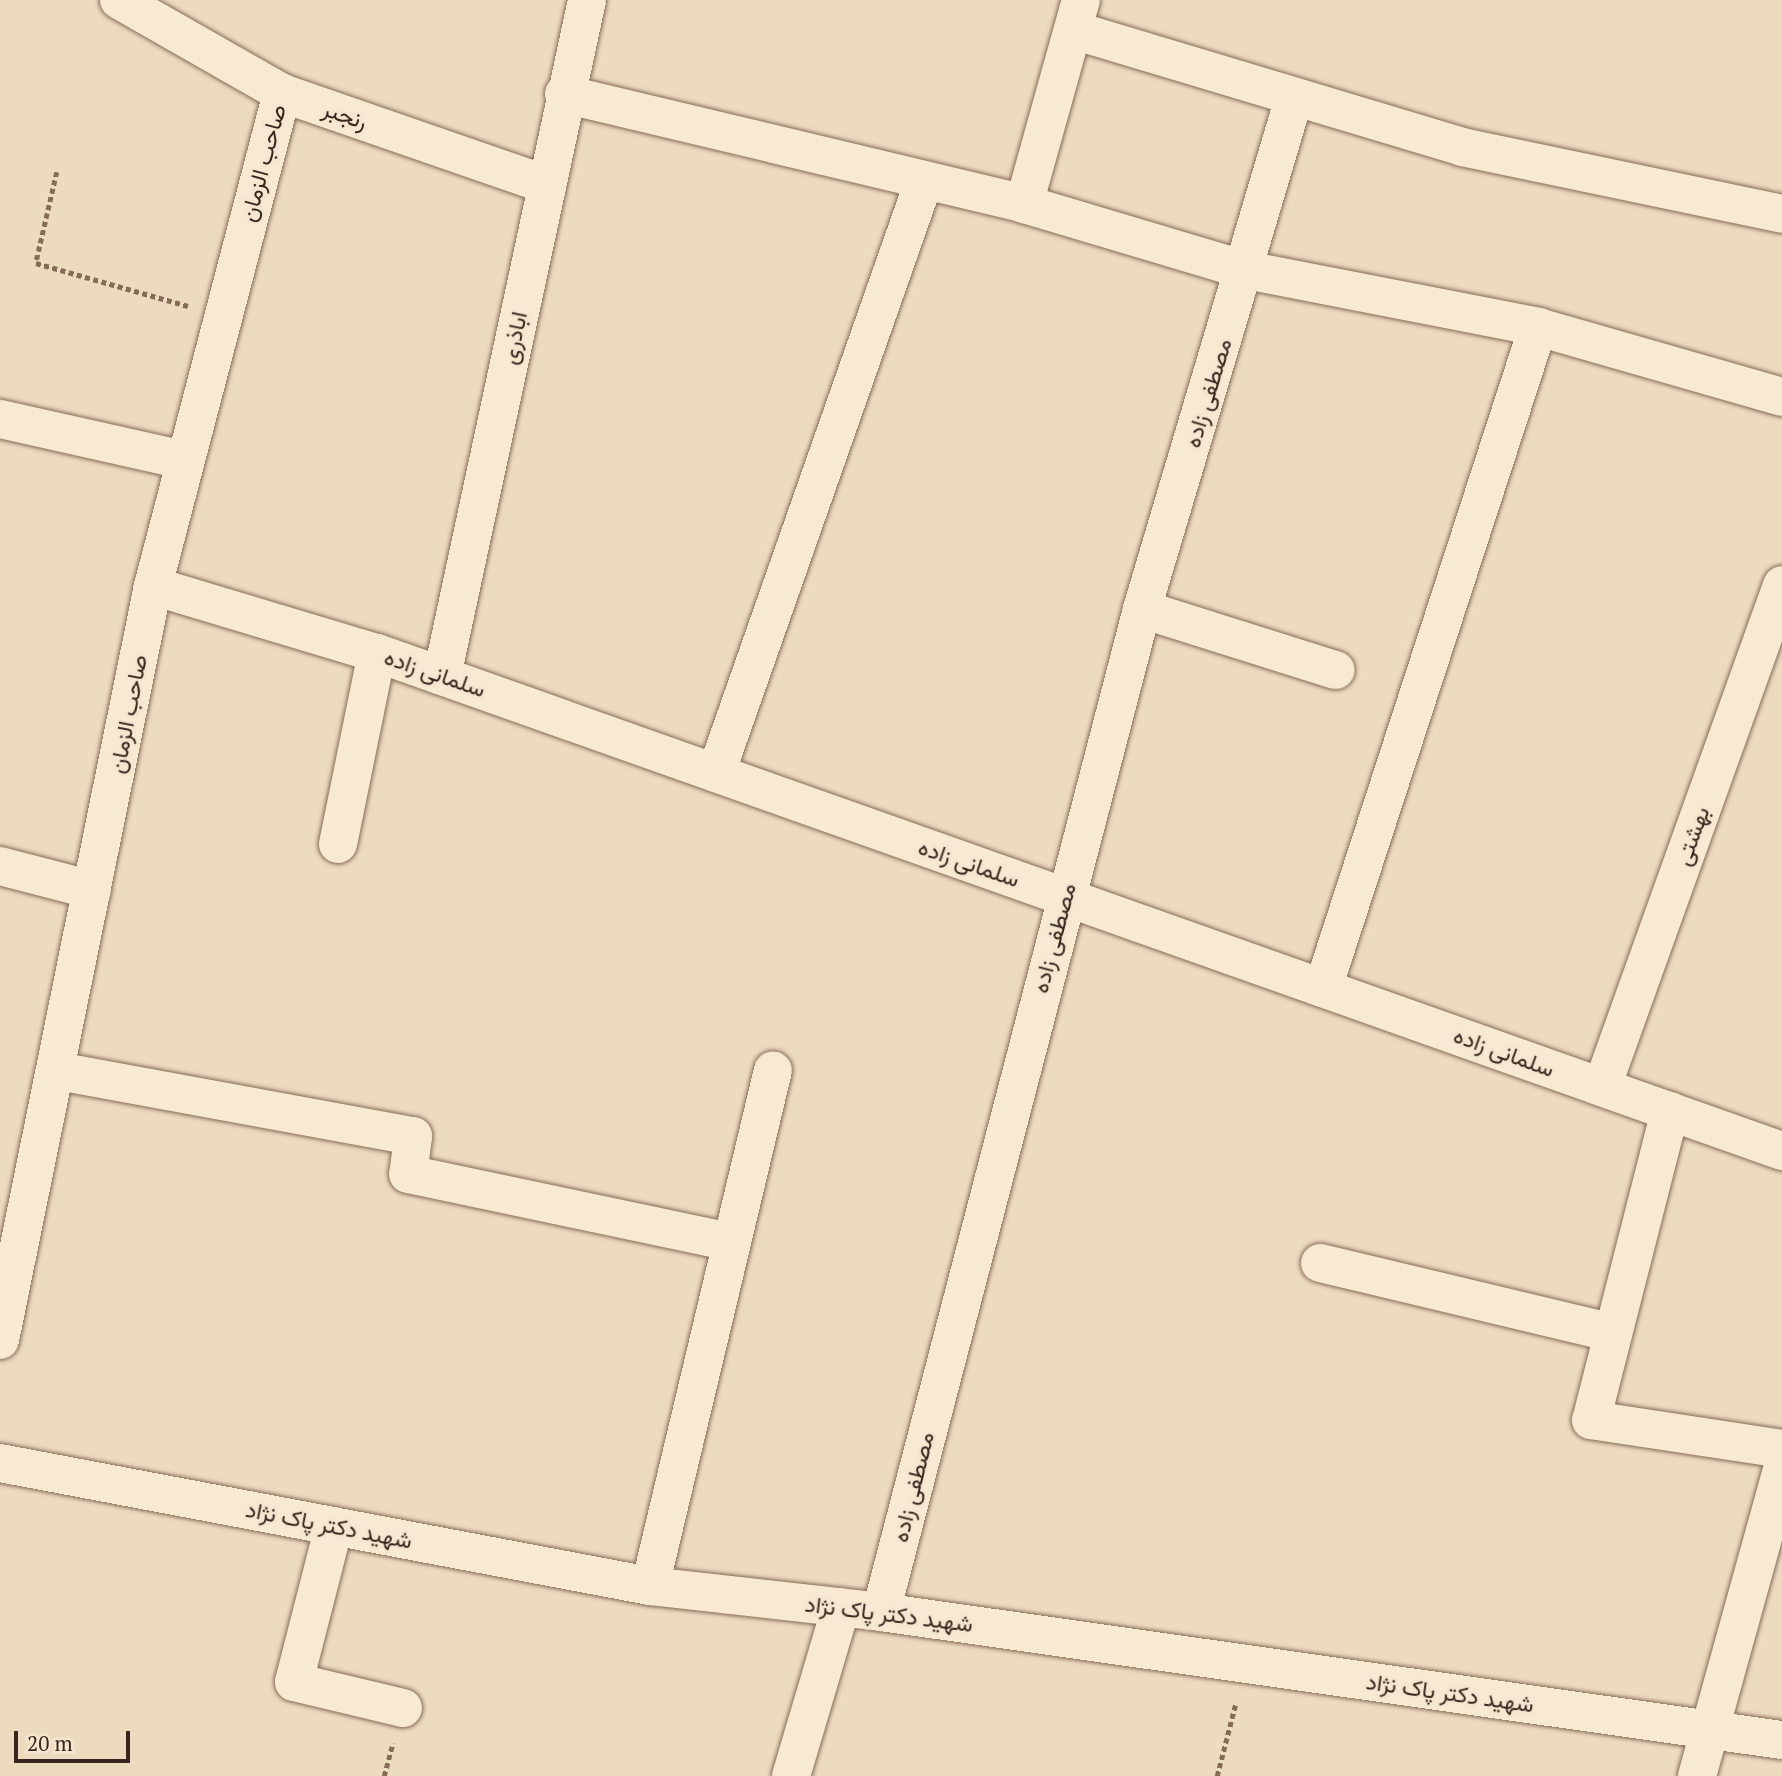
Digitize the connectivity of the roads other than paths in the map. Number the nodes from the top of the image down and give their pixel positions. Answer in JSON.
{"nodes":[{"id":1,"x":119,"y":0,"type":"edge"},
{"id":2,"x":587,"y":0,"type":"edge"},
{"id":3,"x":158,"y":9,"type":"edge"},
{"id":4,"x":1077,"y":15,"type":"edge"},
{"id":5,"x":282,"y":93,"type":"junction"},
{"id":6,"x":564,"y":94,"type":"junction"},
{"id":7,"x":1294,"y":98,"type":"junction"},
{"id":8,"x":924,"y":181,"type":"junction"},
{"id":9,"x":547,"y":186,"type":"junction"},
{"id":10,"x":1024,"y":204,"type":"junction"},
{"id":11,"x":1782,"y":214,"type":"edge"},
{"id":12,"x":1246,"y":270,"type":"junction"},
{"id":13,"x":1538,"y":327,"type":"junction"},
{"id":14,"x":1782,"y":397,"type":"edge"},
{"id":15,"x":0,"y":419,"type":"edge"},
{"id":16,"x":183,"y":460,"type":"junction"},
{"id":17,"x":153,"y":586,"type":"junction"},
{"id":18,"x":1781,"y":591,"type":"edge"},
{"id":19,"x":1142,"y":609,"type":"junction"},
{"id":20,"x":377,"y":653,"type":"junction"},
{"id":21,"x":1336,"y":670,"type":"dead end"},
{"id":22,"x":442,"y":676,"type":"junction"},
{"id":23,"x":716,"y":773,"type":"junction"},
{"id":24,"x":338,"y":844,"type":"dead end"},
{"id":25,"x":0,"y":866,"type":"edge"},
{"id":26,"x":92,"y":890,"type":"junction"},
{"id":27,"x":1065,"y":897,"type":"junction"},
{"id":28,"x":1323,"y":988,"type":"junction"},
{"id":29,"x":774,"y":1070,"type":"dead end"},
{"id":30,"x":58,"y":1071,"type":"junction"},
{"id":31,"x":1602,"y":1087,"type":"junction"},
{"id":32,"x":1670,"y":1111,"type":"junction"},
{"id":33,"x":1782,"y":1151,"type":"edge"},
{"id":34,"x":732,"y":1242,"type":"junction"},
{"id":35,"x":1320,"y":1263,"type":"dead end"},
{"id":36,"x":1613,"y":1333,"type":"junction"},
{"id":37,"x":0,"y":1340,"type":"edge"},
{"id":38,"x":1782,"y":1449,"type":"edge"},
{"id":39,"x":0,"y":1463,"type":"edge"},
{"id":40,"x":1782,"y":1470,"type":"edge"},
{"id":41,"x":334,"y":1526,"type":"junction"},
{"id":42,"x":650,"y":1586,"type":"junction"},
{"id":43,"x":841,"y":1607,"type":"junction"},
{"id":44,"x":881,"y":1612,"type":"junction"},
{"id":45,"x":403,"y":1708,"type":"dead end"},
{"id":46,"x":1712,"y":1730,"type":"junction"},
{"id":47,"x":1782,"y":1740,"type":"edge"},
{"id":48,"x":792,"y":1776,"type":"edge"},
{"id":49,"x":1697,"y":1776,"type":"edge"}],
"edges":[{"from":1,"to":3,"type":"street","name":"رنجبر"},
{"from":2,"to":6,"type":"street","name":"اباذری"},
{"from":3,"to":5,"type":"street","name":"رنجبر"},
{"from":4,"to":7,"type":"street"},
{"from":4,"to":10,"type":"street"},
{"from":5,"to":9,"type":"street","name":"رنجبر"},
{"from":5,"to":16,"type":"street","name":"صاحب الزمان"},
{"from":6,"to":8,"type":"street"},
{"from":6,"to":9,"type":"street","name":"اباذری"},
{"from":7,"to":11,"type":"street"},
{"from":7,"to":12,"type":"street","name":"مصطفی زاده"},
{"from":8,"to":10,"type":"street"},
{"from":8,"to":23,"type":"street"},
{"from":9,"to":22,"type":"street","name":"اباذری"},
{"from":10,"to":12,"type":"street"},
{"from":12,"to":13,"type":"street"},
{"from":12,"to":19,"type":"street","name":"مصطفی زاده"},
{"from":13,"to":14,"type":"street"},
{"from":13,"to":28,"type":"street"},
{"from":15,"to":16,"type":"street"},
{"from":16,"to":17,"type":"street","name":"صاحب الزمان"},
{"from":17,"to":20,"type":"street","name":"سلمانی زاده"},
{"from":17,"to":26,"type":"street","name":"صاحب الزمان"},
{"from":18,"to":31,"type":"street","name":"بهشتی"},
{"from":19,"to":21,"type":"street"},
{"from":19,"to":27,"type":"street","name":"مصطفی زاده"},
{"from":20,"to":22,"type":"street","name":"سلمانی زاده"},
{"from":20,"to":24,"type":"street"},
{"from":22,"to":23,"type":"street","name":"سلمانی زاده"},
{"from":23,"to":27,"type":"street","name":"سلمانی زاده"},
{"from":25,"to":26,"type":"street"},
{"from":26,"to":30,"type":"street","name":"صاحب الزمان"},
{"from":27,"to":28,"type":"street","name":"سلمانی زاده"},
{"from":27,"to":44,"type":"street","name":"مصطفی زاده"},
{"from":28,"to":31,"type":"street","name":"سلمانی زاده"},
{"from":29,"to":34,"type":"street"},
{"from":30,"to":34,"type":"street"},
{"from":30,"to":37,"type":"street","name":"صاحب الزمان"},
{"from":31,"to":32,"type":"street","name":"سلمانی زاده"},
{"from":32,"to":33,"type":"street","name":"سلمانی زاده"},
{"from":32,"to":36,"type":"street"},
{"from":34,"to":42,"type":"street"},
{"from":35,"to":36,"type":"street"},
{"from":36,"to":38,"type":"street"},
{"from":39,"to":41,"type":"street","name":"شهید دکتر پاک نژاد"},
{"from":40,"to":46,"type":"street"},
{"from":41,"to":42,"type":"street","name":"شهید دکتر پاک نژاد"},
{"from":41,"to":45,"type":"street"},
{"from":42,"to":43,"type":"street","name":"شهید دکتر پاک نژاد"},
{"from":43,"to":44,"type":"street","name":"شهید دکتر پاک نژاد"},
{"from":43,"to":48,"type":"street"},
{"from":44,"to":46,"type":"street","name":"شهید دکتر پاک نژاد"},
{"from":46,"to":47,"type":"street","name":"شهید دکتر پاک نژاد"},
{"from":46,"to":49,"type":"street"}]}
